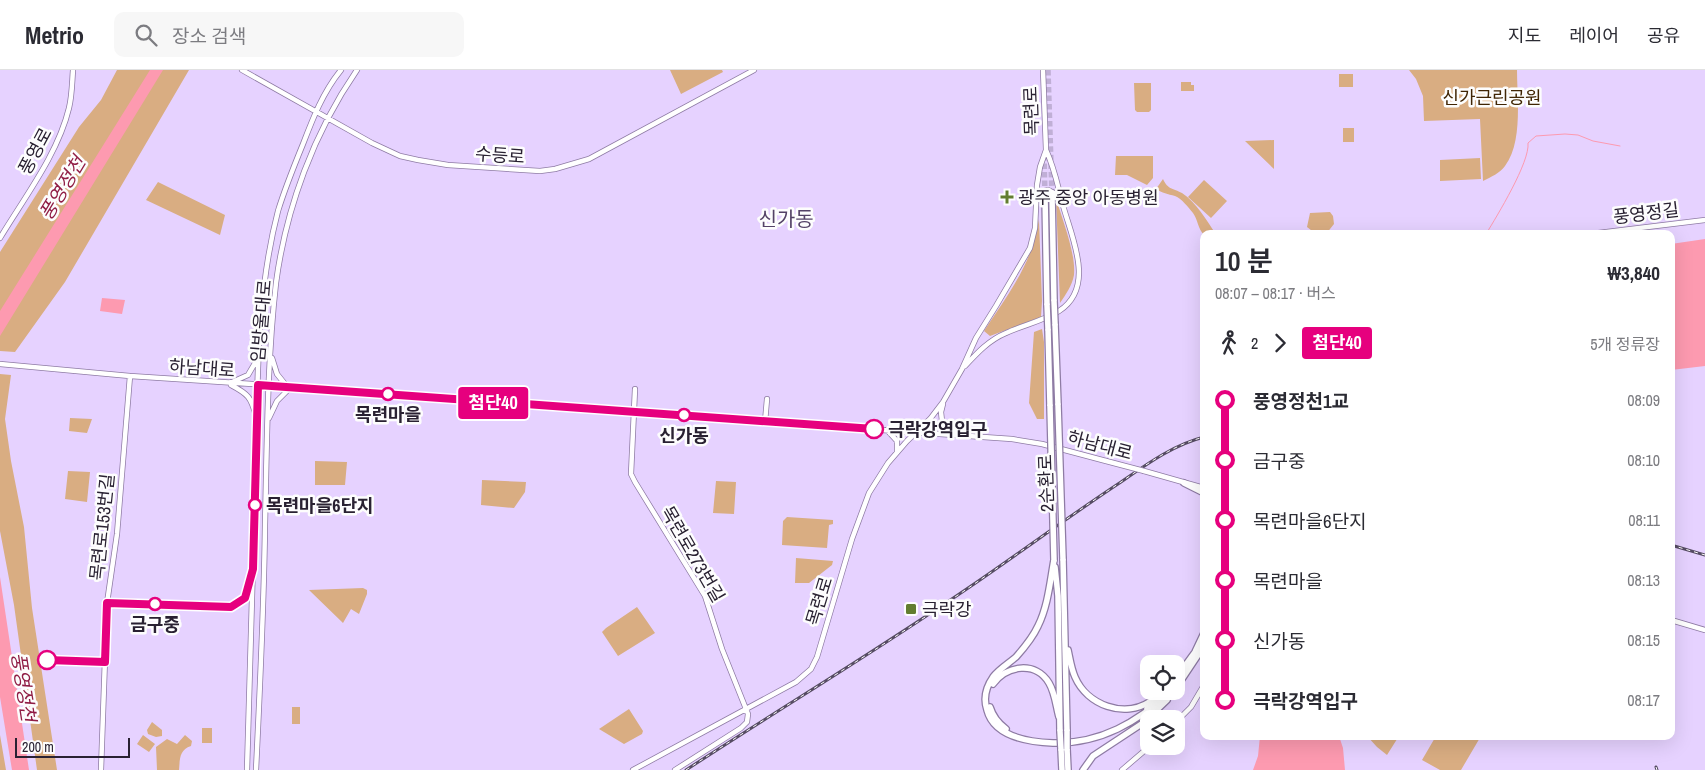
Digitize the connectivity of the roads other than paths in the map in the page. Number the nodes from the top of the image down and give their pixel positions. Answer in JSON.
{"nodes":[{"id":1,"x":73,"y":70,"type":"edge"},
{"id":2,"x":242,"y":70,"type":"edge"},
{"id":3,"x":341,"y":70,"type":"edge"},
{"id":4,"x":357,"y":70,"type":"edge"},
{"id":5,"x":754,"y":70,"type":"edge"},
{"id":6,"x":1043,"y":70,"type":"edge"},
{"id":7,"x":316,"y":111,"type":"junction"},
{"id":8,"x":328,"y":118,"type":"junction"},
{"id":9,"x":1046,"y":150,"type":"junction"},
{"id":10,"x":1052,"y":195,"type":"tunnel mouth"},
{"id":11,"x":1045,"y":196,"type":"tunnel mouth"},
{"id":12,"x":1061,"y":196,"type":"junction"},
{"id":13,"x":1037,"y":197,"type":"junction"},
{"id":14,"x":1705,"y":220,"type":"edge"},
{"id":15,"x":1623,"y":230,"type":"edge"},
{"id":16,"x":0,"y":238,"type":"edge"},
{"id":17,"x":260,"y":354,"type":"junction"},
{"id":18,"x":271,"y":355,"type":"junction"},
{"id":19,"x":2,"y":364,"type":"edge"},
{"id":20,"x":962,"y":369,"type":"junction"},
{"id":21,"x":130,"y":376,"type":"junction"},
{"id":22,"x":229,"y":384,"type":"junction"},
{"id":23,"x":258,"y":385,"type":"junction"},
{"id":24,"x":269,"y":385,"type":"junction"},
{"id":25,"x":289,"y":388,"type":"junction"},
{"id":26,"x":635,"y":389,"type":"dead end"},
{"id":27,"x":767,"y":399,"type":"dead end"},
{"id":28,"x":943,"y":402,"type":"junction"},
{"id":29,"x":634,"y":412,"type":"junction"},
{"id":30,"x":257,"y":421,"type":"junction"},
{"id":31,"x":268,"y":421,"type":"junction"},
{"id":32,"x":765,"y":422,"type":"junction"},
{"id":33,"x":887,"y":430,"type":"junction"},
{"id":34,"x":917,"y":432,"type":"junction"},
{"id":35,"x":958,"y":435,"type":"junction"},
{"id":36,"x":896,"y":453,"type":"junction"},
{"id":37,"x":1184,"y":483,"type":"junction"},
{"id":38,"x":1200,"y":487,"type":"edge"},
{"id":39,"x":1200,"y":491,"type":"edge"},
{"id":40,"x":1054,"y":560,"type":"junction"},
{"id":41,"x":1675,"y":621,"type":"edge"},
{"id":42,"x":1065,"y":624,"type":"junction"},
{"id":43,"x":1705,"y":630,"type":"edge"},
{"id":44,"x":1200,"y":641,"type":"edge"},
{"id":45,"x":1200,"y":652,"type":"edge"},
{"id":46,"x":1185,"y":665,"type":"edge"},
{"id":47,"x":1185,"y":674,"type":"edge"},
{"id":48,"x":1200,"y":692,"type":"edge"},
{"id":49,"x":1152,"y":700,"type":"edge"},
{"id":50,"x":1156,"y":700,"type":"edge"},
{"id":51,"x":1163,"y":700,"type":"edge"},
{"id":52,"x":1167,"y":700,"type":"edge"},
{"id":53,"x":746,"y":709,"type":"junction"},
{"id":54,"x":1185,"y":713,"type":"edge"},
{"id":55,"x":1059,"y":717,"type":"junction"},
{"id":56,"x":1064,"y":749,"type":"junction"},
{"id":57,"x":1140,"y":755,"type":"edge"},
{"id":58,"x":101,"y":770,"type":"edge"},
{"id":59,"x":247,"y":770,"type":"edge"},
{"id":60,"x":256,"y":770,"type":"edge"},
{"id":61,"x":633,"y":770,"type":"edge"},
{"id":62,"x":675,"y":770,"type":"edge"},
{"id":63,"x":1062,"y":770,"type":"edge"},
{"id":64,"x":1068,"y":770,"type":"edge"},
{"id":65,"x":1083,"y":770,"type":"edge"},
{"id":66,"x":1122,"y":770,"type":"edge"}],
"edges":[{"from":1,"to":16,"type":"main road","name":"풍영로"},
{"from":2,"to":7,"type":"main road","name":"수등로"},
{"from":3,"to":7,"type":"main road","name":"임방울대로"},
{"from":4,"to":8,"type":"main road","name":"임방울대로"},
{"from":5,"to":8,"type":"main road","name":"수등로"},
{"from":6,"to":9,"type":"main road","name":"목련로"},
{"from":7,"to":8,"type":"main road","name":"수등로"},
{"from":7,"to":17,"type":"main road","name":"임방울대로"},
{"from":8,"to":18,"type":"main road","name":"임방울대로"},
{"from":9,"to":12,"type":"main road","name":"목련로"},
{"from":9,"to":13,"type":"main road","name":"목련로"},
{"from":10,"to":42,"type":"highway","name":"2순환로","bridge":true},
{"from":11,"to":40,"type":"highway","name":"2순환로","bridge":true},
{"from":12,"to":13,"type":"main road"},
{"from":12,"to":20,"type":"main road","name":"목련로"},
{"from":13,"to":20,"type":"main road","name":"목련로"},
{"from":14,"to":15,"type":"main road","name":"풍영정길"},
{"from":17,"to":22,"type":"main road"},
{"from":17,"to":23,"type":"main road","name":"임방울대로"},
{"from":18,"to":24,"type":"main road","name":"임방울대로"},
{"from":18,"to":25,"type":"main road"},
{"from":19,"to":21,"type":"main road","name":"하남대로"},
{"from":20,"to":28,"type":"main road","name":"목련로"},
{"from":21,"to":22,"type":"main road","name":"하남대로"},
{"from":21,"to":58,"type":"main road","name":"목련로153번길"},
{"from":22,"to":23,"type":"main road","name":"하남대로"},
{"from":22,"to":30,"type":"main road"},
{"from":23,"to":24,"type":"main road","name":"하남대로"},
{"from":23,"to":30,"type":"main road","name":"임방울대로"},
{"from":24,"to":25,"type":"main road","name":"하남대로"},
{"from":24,"to":31,"type":"main road","name":"임방울대로"},
{"from":25,"to":29,"type":"main road","name":"하남대로"},
{"from":25,"to":31,"type":"main road"},
{"from":26,"to":29,"type":"main road","name":"목련로273번길"},
{"from":27,"to":32,"type":"main road"},
{"from":28,"to":34,"type":"main road","name":"목련로"},
{"from":28,"to":35,"type":"main road"},
{"from":29,"to":32,"type":"main road","name":"하남대로"},
{"from":29,"to":53,"type":"main road","name":"목련로273번길"},
{"from":30,"to":59,"type":"main road","name":"임방울대로"},
{"from":31,"to":60,"type":"main road","name":"임방울대로"},
{"from":32,"to":33,"type":"main road","name":"하남대로"},
{"from":33,"to":34,"type":"main road","name":"하남대로"},
{"from":33,"to":36,"type":"main road"},
{"from":34,"to":35,"type":"main road","name":"하남대로"},
{"from":34,"to":36,"type":"main road","name":"목련로"},
{"from":35,"to":37,"type":"main road","name":"하남대로","bridge":true},
{"from":36,"to":53,"type":"main road","name":"목련로"},
{"from":37,"to":38,"type":"main road","name":"하남대로"},
{"from":37,"to":39,"type":"highway"},
{"from":40,"to":51,"type":"highway"},
{"from":40,"to":55,"type":"highway","name":"2순환로"},
{"from":41,"to":43,"type":"main road"},
{"from":42,"to":49,"type":"highway"},
{"from":42,"to":56,"type":"highway","name":"2순환로","bridge":true},
{"from":44,"to":46,"type":"highway"},
{"from":45,"to":47,"type":"highway"},
{"from":48,"to":54,"type":"main road"},
{"from":50,"to":55,"type":"highway"},
{"from":52,"to":65,"type":"highway"},
{"from":53,"to":61,"type":"main road","name":"목련로"},
{"from":53,"to":62,"type":"main road"},
{"from":55,"to":56,"type":"highway","name":"2순환로","bridge":true},
{"from":56,"to":63,"type":"highway","name":"2순환로"},
{"from":56,"to":64,"type":"highway","name":"2순환로"},
{"from":57,"to":66,"type":"main road"}]}
